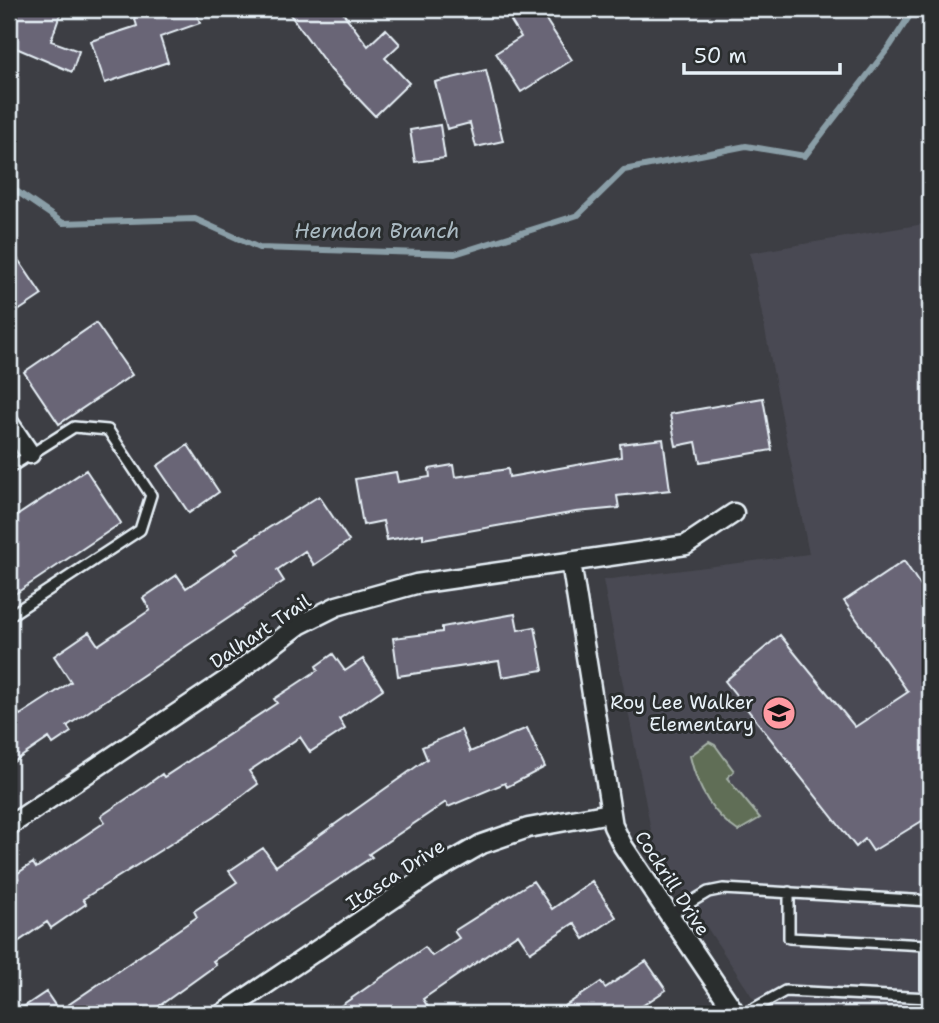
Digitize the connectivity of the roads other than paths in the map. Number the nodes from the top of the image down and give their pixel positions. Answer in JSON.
{"nodes":[{"id":1,"x":9,"y":423,"type":"edge"},
{"id":2,"x":30,"y":454,"type":"junction"},
{"id":3,"x":9,"y":468,"type":"edge"},
{"id":4,"x":734,"y":513,"type":"dead end"},
{"id":5,"x":571,"y":562,"type":"junction"},
{"id":6,"x":9,"y":616,"type":"edge"},
{"id":7,"x":610,"y":813,"type":"junction"},
{"id":8,"x":9,"y":825,"type":"edge"},
{"id":9,"x":789,"y":892,"type":"junction"},
{"id":10,"x":930,"y":901,"type":"edge"},
{"id":11,"x":669,"y":915,"type":"junction"},
{"id":12,"x":928,"y":998,"type":"edge"},
{"id":13,"x":222,"y":1014,"type":"edge"},
{"id":14,"x":736,"y":1014,"type":"edge"},
{"id":15,"x":744,"y":1014,"type":"edge"}],
"edges":[{"from":1,"to":2,"type":"street"},
{"from":2,"to":3,"type":"lane"},
{"from":2,"to":6,"type":"lane"},
{"from":4,"to":5,"type":"street"},
{"from":5,"to":7,"type":"street","name":"Cockrill Drive"},
{"from":5,"to":8,"type":"street","name":"Dalhart Trail"},
{"from":7,"to":11,"type":"street","name":"Cockrill Drive"},
{"from":7,"to":13,"type":"street","name":"Itasca Drive"},
{"from":9,"to":10,"type":"lane"},
{"from":9,"to":11,"type":"lane"},
{"from":9,"to":12,"type":"lane"},
{"from":11,"to":14,"type":"street","name":"Cockrill Drive"},
{"from":12,"to":15,"type":"lane"}]}
